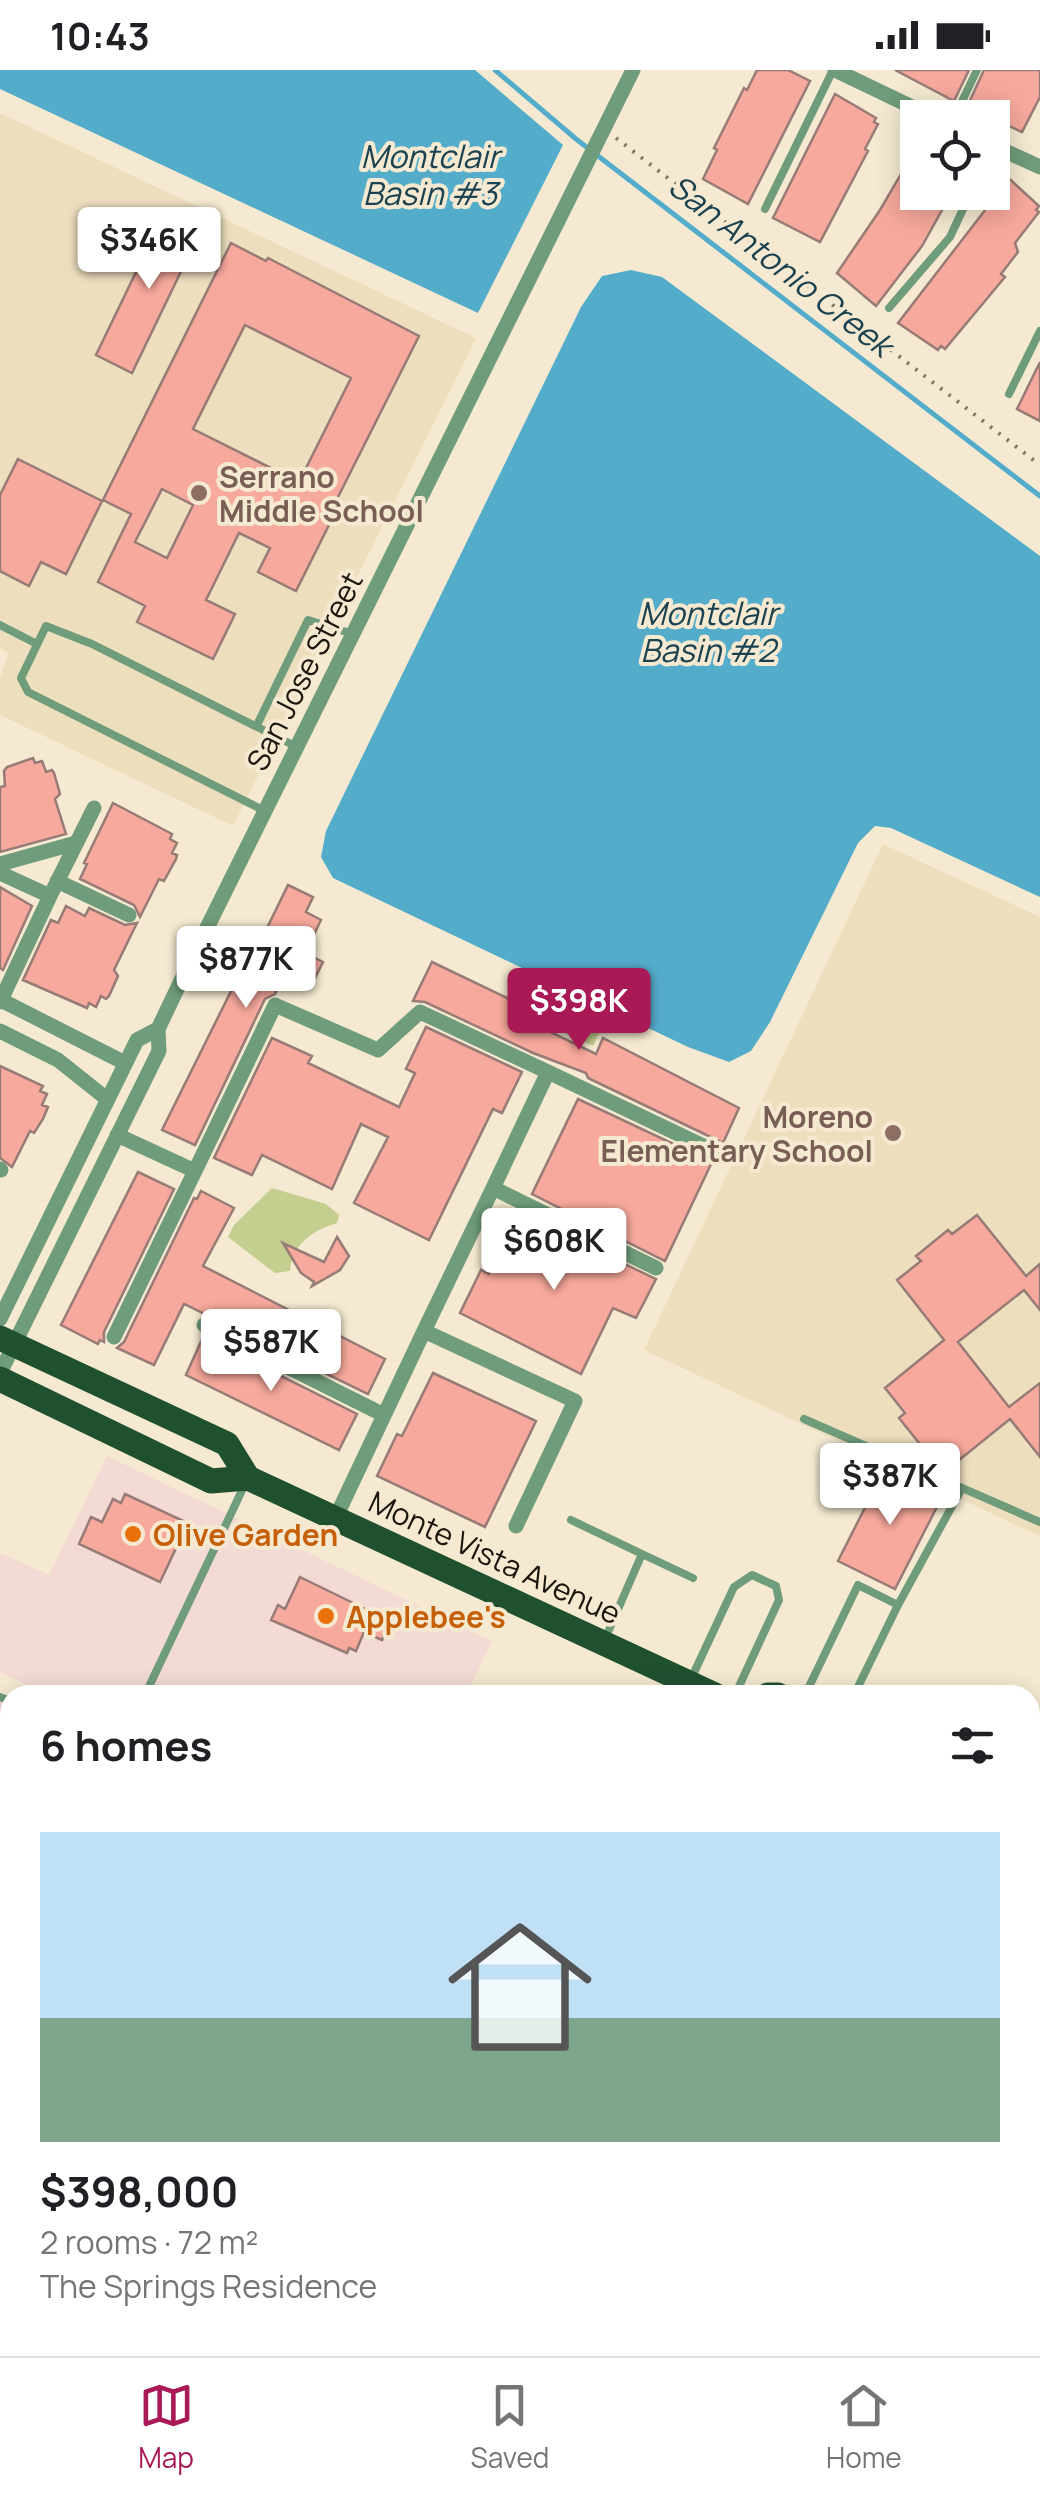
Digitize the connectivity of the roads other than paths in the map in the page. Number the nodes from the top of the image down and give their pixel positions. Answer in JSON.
{"nodes":[{"id":1,"x":633,"y":70,"type":"edge"},
{"id":2,"x":834,"y":70,"type":"edge"},
{"id":3,"x":977,"y":70,"type":"edge"},
{"id":4,"x":963,"y":100,"type":"edge"},
{"id":5,"x":900,"y":101,"type":"edge"},
{"id":6,"x":1010,"y":153,"type":"edge"},
{"id":7,"x":1040,"y":167,"type":"edge"},
{"id":8,"x":765,"y":210,"type":"dead end"},
{"id":9,"x":963,"y":210,"type":"edge"},
{"id":10,"x":888,"y":308,"type":"dead end"},
{"id":11,"x":1040,"y":331,"type":"edge"},
{"id":12,"x":1009,"y":394,"type":"dead end"},
{"id":13,"x":0,"y":625,"type":"edge"},
{"id":14,"x":353,"y":634,"type":"junction"},
{"id":15,"x":37,"y":644,"type":"junction"},
{"id":16,"x":257,"y":725,"type":"junction"},
{"id":17,"x":297,"y":746,"type":"junction"},
{"id":18,"x":94,"y":808,"type":"dead end"},
{"id":19,"x":265,"y":810,"type":"junction"},
{"id":20,"x":76,"y":843,"type":"junction"},
{"id":21,"x":0,"y":864,"type":"edge"},
{"id":22,"x":0,"y":874,"type":"edge"},
{"id":23,"x":54,"y":888,"type":"junction"},
{"id":24,"x":129,"y":916,"type":"dead end"},
{"id":25,"x":0,"y":1001,"type":"edge"},
{"id":26,"x":158,"y":1029,"type":"junction"},
{"id":27,"x":0,"y":1030,"type":"edge"},
{"id":28,"x":125,"y":1063,"type":"junction"},
{"id":29,"x":548,"y":1072,"type":"junction"},
{"id":30,"x":106,"y":1099,"type":"junction"},
{"id":31,"x":117,"y":1134,"type":"junction"},
{"id":32,"x":716,"y":1152,"type":"dead end"},
{"id":33,"x":194,"y":1171,"type":"junction"},
{"id":34,"x":492,"y":1188,"type":"junction"},
{"id":35,"x":656,"y":1268,"type":"dead end"},
{"id":36,"x":0,"y":1319,"type":"edge"},
{"id":37,"x":204,"y":1325,"type":"dead end"},
{"id":38,"x":424,"y":1331,"type":"junction"},
{"id":39,"x":114,"y":1337,"type":"dead end"},
{"id":40,"x":7,"y":1341,"type":"edge"},
{"id":41,"x":0,"y":1376,"type":"edge"},
{"id":42,"x":384,"y":1415,"type":"junction"},
{"id":43,"x":804,"y":1419,"type":"dead end"},
{"id":44,"x":248,"y":1478,"type":"junction"},
{"id":45,"x":962,"y":1488,"type":"junction"},
{"id":46,"x":336,"y":1519,"type":"junction"},
{"id":47,"x":571,"y":1520,"type":"dead end"},
{"id":48,"x":1040,"y":1522,"type":"edge"},
{"id":49,"x":516,"y":1526,"type":"dead end"},
{"id":50,"x":642,"y":1554,"type":"junction"},
{"id":51,"x":693,"y":1578,"type":"dead end"},
{"id":52,"x":898,"y":1605,"type":"junction"},
{"id":53,"x":603,"y":1643,"type":"junction"},
{"id":54,"x":690,"y":1683,"type":"junction"},
{"id":55,"x":151,"y":1685,"type":"edge"},
{"id":56,"x":694,"y":1685,"type":"edge"},
{"id":57,"x":740,"y":1685,"type":"edge"},
{"id":58,"x":810,"y":1685,"type":"edge"},
{"id":59,"x":859,"y":1685,"type":"edge"}],
"edges":[{"from":1,"to":14,"type":"street","name":"San Jose Street"},
{"from":2,"to":5,"type":"street"},
{"from":2,"to":8,"type":"lane"},
{"from":3,"to":4,"type":"lane"},
{"from":6,"to":7,"type":"street"},
{"from":9,"to":10,"type":"lane"},
{"from":11,"to":12,"type":"lane"},
{"from":13,"to":15,"type":"lane"},
{"from":14,"to":16,"type":"lane"},
{"from":14,"to":17,"type":"street","name":"San Jose Street"},
{"from":15,"to":16,"type":"lane"},
{"from":15,"to":19,"type":"lane"},
{"from":16,"to":17,"type":"lane"},
{"from":17,"to":19,"type":"street","name":"San Jose Street"},
{"from":18,"to":20,"type":"street"},
{"from":19,"to":26,"type":"street","name":"San Jose Street"},
{"from":20,"to":21,"type":"street"},
{"from":20,"to":23,"type":"street"},
{"from":22,"to":23,"type":"street"},
{"from":23,"to":24,"type":"street"},
{"from":23,"to":25,"type":"street"},
{"from":25,"to":28,"type":"street"},
{"from":26,"to":28,"type":"street","name":"San Jose Street"},
{"from":26,"to":31,"type":"street","name":"San Jose Street"},
{"from":27,"to":30,"type":"street"},
{"from":28,"to":30,"type":"street","name":"San Jose Street"},
{"from":29,"to":32,"type":"street"},
{"from":29,"to":33,"type":"street"},
{"from":29,"to":34,"type":"street"},
{"from":30,"to":36,"type":"street","name":"San Jose Street"},
{"from":31,"to":33,"type":"street"},
{"from":31,"to":40,"type":"street","name":"San Jose Street"},
{"from":33,"to":39,"type":"street"},
{"from":34,"to":35,"type":"street"},
{"from":34,"to":38,"type":"street"},
{"from":37,"to":42,"type":"street"},
{"from":38,"to":42,"type":"street"},
{"from":38,"to":49,"type":"street"},
{"from":40,"to":41,"type":"street","name":"San Jose Street"},
{"from":40,"to":44,"type":"main road","name":"Monte Vista Avenue"},
{"from":41,"to":44,"type":"main road","name":"Monte Vista Avenue"},
{"from":42,"to":46,"type":"street"},
{"from":43,"to":45,"type":"lane"},
{"from":44,"to":46,"type":"main road","name":"Monte Vista Avenue"},
{"from":44,"to":55,"type":"lane"},
{"from":45,"to":48,"type":"lane"},
{"from":45,"to":52,"type":"lane"},
{"from":46,"to":53,"type":"main road","name":"Monte Vista Avenue"},
{"from":47,"to":50,"type":"lane"},
{"from":50,"to":51,"type":"lane"},
{"from":50,"to":53,"type":"lane"},
{"from":52,"to":58,"type":"lane"},
{"from":52,"to":59,"type":"lane"},
{"from":53,"to":54,"type":"main road","name":"Monte Vista Avenue"},
{"from":54,"to":56,"type":"main road","name":"Monte Vista Avenue"},
{"from":54,"to":57,"type":"lane"}]}
